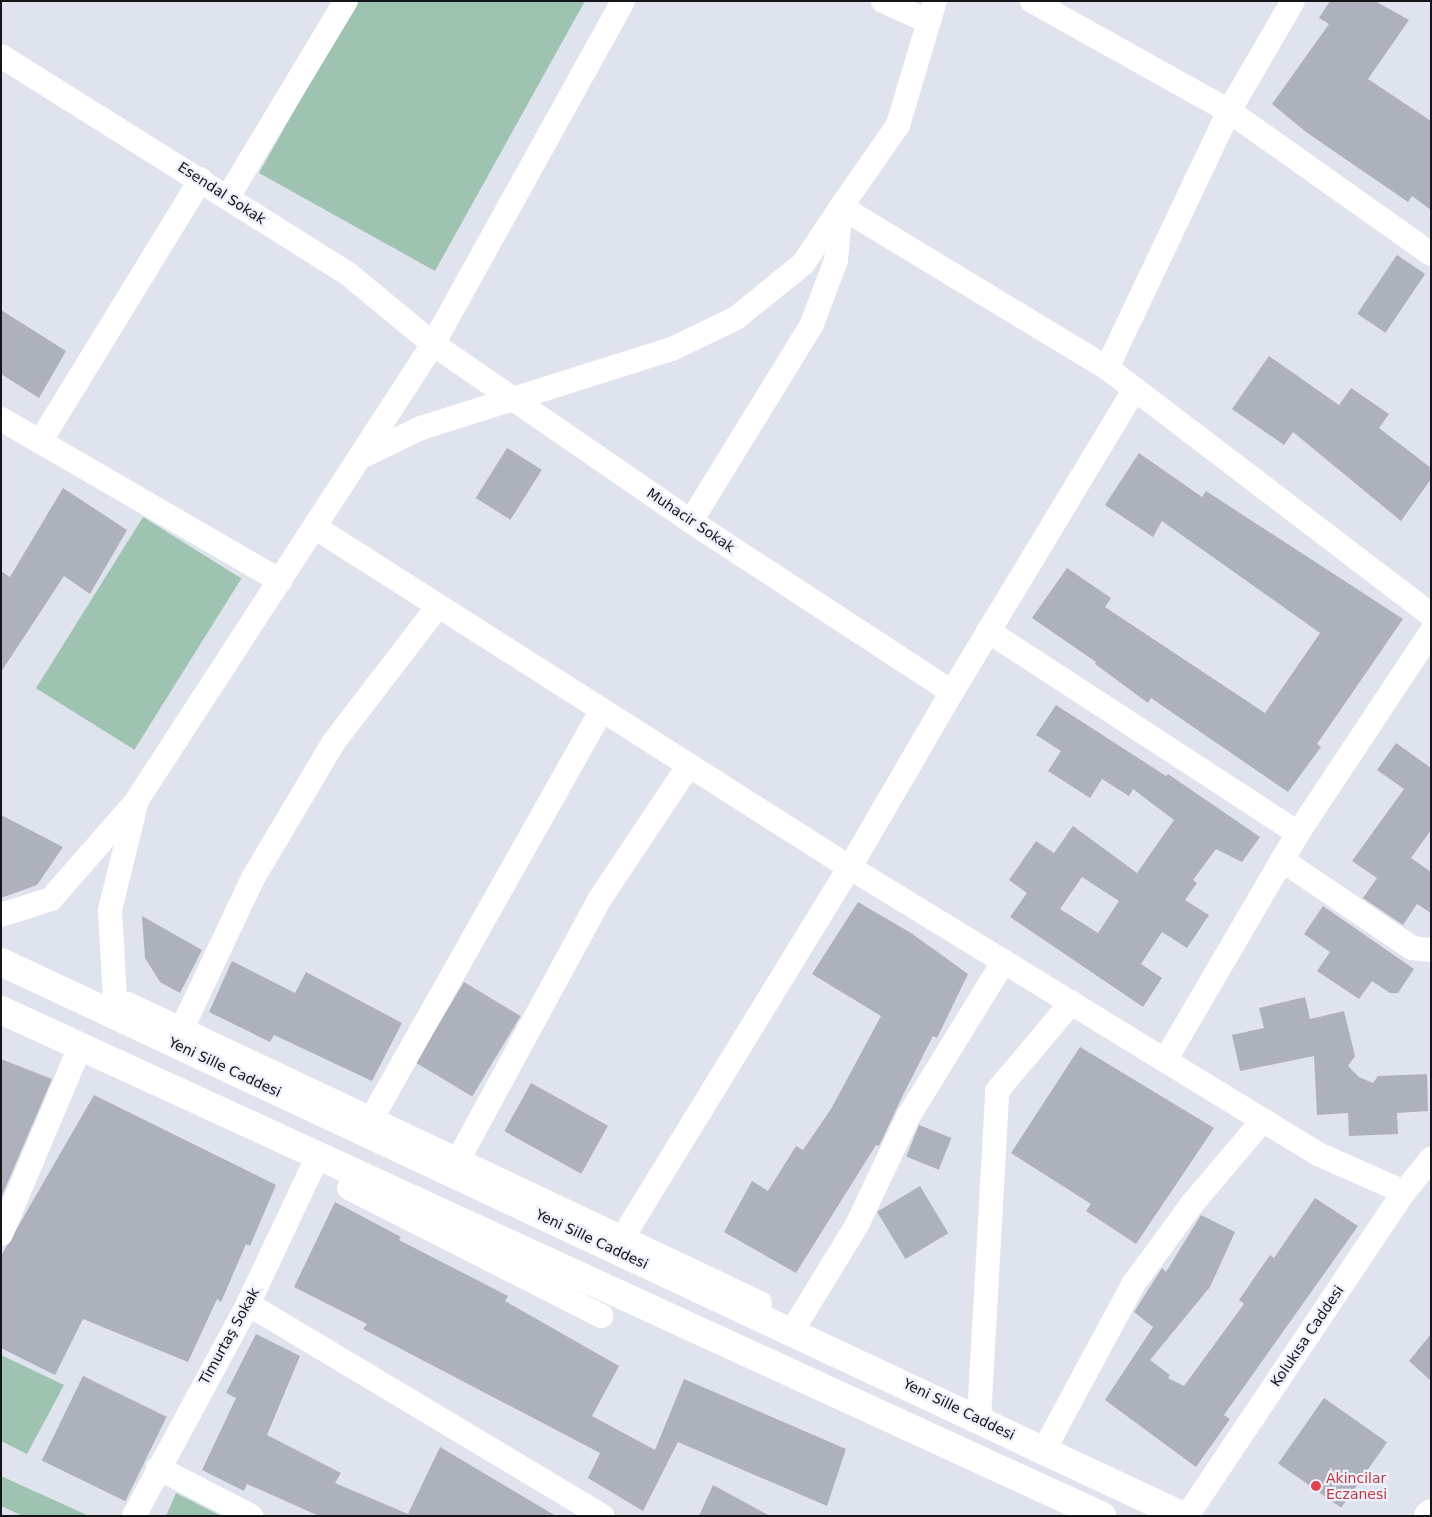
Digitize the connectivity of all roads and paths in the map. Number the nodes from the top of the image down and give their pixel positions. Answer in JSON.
{"nodes":[{"id":1,"x":623,"y":1,"type":"edge"},
{"id":2,"x":884,"y":1,"type":"edge"},
{"id":3,"x":1032,"y":1,"type":"edge"},
{"id":4,"x":1293,"y":1,"type":"edge"},
{"id":5,"x":344,"y":2,"type":"edge"},
{"id":6,"x":931,"y":11,"type":"edge"},
{"id":7,"x":1,"y":56,"type":"edge"},
{"id":8,"x":1230,"y":111,"type":"junction"},
{"id":9,"x":201,"y":179,"type":"junction"},
{"id":10,"x":228,"y":197,"type":"junction"},
{"id":11,"x":841,"y":207,"type":"junction"},
{"id":12,"x":1431,"y":254,"type":"edge"},
{"id":13,"x":433,"y":344,"type":"junction"},
{"id":14,"x":1107,"y":368,"type":"junction"},
{"id":15,"x":1135,"y":389,"type":"junction"},
{"id":16,"x":515,"y":400,"type":"junction"},
{"id":17,"x":1,"y":419,"type":"edge"},
{"id":18,"x":40,"y":442,"type":"junction"},
{"id":19,"x":361,"y":457,"type":"junction"},
{"id":20,"x":691,"y":521,"type":"junction"},
{"id":21,"x":316,"y":528,"type":"junction"},
{"id":22,"x":281,"y":581,"type":"junction"},
{"id":23,"x":438,"y":606,"type":"junction"},
{"id":24,"x":1431,"y":615,"type":"edge"},
{"id":25,"x":988,"y":631,"type":"junction"},
{"id":26,"x":1431,"y":632,"type":"edge"},
{"id":27,"x":952,"y":692,"type":"junction"},
{"id":28,"x":602,"y":710,"type":"junction"},
{"id":29,"x":689,"y":765,"type":"junction"},
{"id":30,"x":137,"y":800,"type":"junction"},
{"id":31,"x":1298,"y":833,"type":"junction"},
{"id":32,"x":1282,"y":860,"type":"junction"},
{"id":33,"x":849,"y":867,"type":"junction"},
{"id":34,"x":1,"y":915,"type":"edge"},
{"id":35,"x":1431,"y":950,"type":"edge"},
{"id":36,"x":1004,"y":961,"type":"junction"},
{"id":37,"x":1,"y":962,"type":"edge"},
{"id":38,"x":1072,"y":1002,"type":"junction"},
{"id":39,"x":1,"y":1010,"type":"edge"},
{"id":40,"x":122,"y":1010,"type":"junction"},
{"id":41,"x":174,"y":1044,"type":"junction"},
{"id":42,"x":81,"y":1045,"type":"junction"},
{"id":43,"x":1166,"y":1059,"type":"junction"},
{"id":44,"x":1262,"y":1120,"type":"junction"},
{"id":45,"x":364,"y":1132,"type":"junction"},
{"id":46,"x":318,"y":1154,"type":"junction"},
{"id":47,"x":1431,"y":1159,"type":"edge"},
{"id":48,"x":451,"y":1173,"type":"junction"},
{"id":49,"x":349,"y":1188,"type":"dead end"},
{"id":50,"x":1404,"y":1192,"type":"junction"},
{"id":51,"x":1,"y":1234,"type":"edge"},
{"id":52,"x":615,"y":1250,"type":"junction"},
{"id":53,"x":248,"y":1304,"type":"junction"},
{"id":54,"x":601,"y":1316,"type":"dead end"},
{"id":55,"x":796,"y":1324,"type":"junction"},
{"id":56,"x":971,"y":1409,"type":"junction"},
{"id":57,"x":1044,"y":1450,"type":"junction"},
{"id":58,"x":158,"y":1468,"type":"junction"},
{"id":59,"x":1431,"y":1513,"type":"edge"},
{"id":60,"x":134,"y":1516,"type":"edge"},
{"id":61,"x":251,"y":1516,"type":"edge"},
{"id":62,"x":602,"y":1516,"type":"edge"},
{"id":63,"x":1102,"y":1516,"type":"edge"},
{"id":64,"x":1185,"y":1516,"type":"edge"},
{"id":65,"x":1428,"y":1516,"type":"edge"}],
"edges":[{"from":1,"to":13,"type":"street"},
{"from":2,"to":6,"type":"street"},
{"from":3,"to":8,"type":"street"},
{"from":4,"to":8,"type":"street"},
{"from":5,"to":10,"type":"street"},
{"from":6,"to":11,"type":"street"},
{"from":7,"to":9,"type":"street","name":"Esendal Sokak"},
{"from":8,"to":12,"type":"street"},
{"from":8,"to":14,"type":"street"},
{"from":9,"to":10,"type":"street","name":"Esendal Sokak"},
{"from":9,"to":18,"type":"street"},
{"from":10,"to":13,"type":"street","name":"Esendal Sokak"},
{"from":11,"to":14,"type":"street"},
{"from":11,"to":16,"type":"street"},
{"from":11,"to":20,"type":"street"},
{"from":13,"to":16,"type":"street","name":"Muhacir Sokak"},
{"from":13,"to":19,"type":"street"},
{"from":14,"to":15,"type":"street"},
{"from":15,"to":24,"type":"street"},
{"from":15,"to":25,"type":"street"},
{"from":16,"to":19,"type":"street"},
{"from":16,"to":20,"type":"street","name":"Muhacir Sokak"},
{"from":17,"to":18,"type":"street"},
{"from":18,"to":22,"type":"street"},
{"from":19,"to":21,"type":"street"},
{"from":20,"to":27,"type":"street","name":"Muhacir Sokak"},
{"from":21,"to":22,"type":"street"},
{"from":21,"to":23,"type":"street"},
{"from":22,"to":30,"type":"street"},
{"from":23,"to":28,"type":"street"},
{"from":23,"to":41,"type":"street"},
{"from":25,"to":27,"type":"street"},
{"from":25,"to":31,"type":"street"},
{"from":26,"to":31,"type":"street"},
{"from":27,"to":33,"type":"street"},
{"from":28,"to":29,"type":"street"},
{"from":28,"to":45,"type":"street"},
{"from":29,"to":33,"type":"street"},
{"from":29,"to":48,"type":"street"},
{"from":30,"to":34,"type":"street"},
{"from":30,"to":40,"type":"street"},
{"from":31,"to":32,"type":"street"},
{"from":32,"to":35,"type":"street"},
{"from":32,"to":43,"type":"street"},
{"from":33,"to":36,"type":"street"},
{"from":33,"to":52,"type":"street"},
{"from":36,"to":38,"type":"street"},
{"from":36,"to":55,"type":"street"},
{"from":37,"to":40,"type":"main road","name":"Yeni Sille Caddesi"},
{"from":38,"to":43,"type":"street"},
{"from":38,"to":56,"type":"street"},
{"from":39,"to":42,"type":"main road"},
{"from":40,"to":41,"type":"main road","name":"Yeni Sille Caddesi"},
{"from":40,"to":55,"type":"street"},
{"from":41,"to":45,"type":"main road","name":"Yeni Sille Caddesi"},
{"from":42,"to":46,"type":"main road"},
{"from":42,"to":51,"type":"street"},
{"from":43,"to":44,"type":"street"},
{"from":44,"to":50,"type":"street"},
{"from":44,"to":57,"type":"street"},
{"from":45,"to":48,"type":"main road","name":"Yeni Sille Caddesi"},
{"from":46,"to":53,"type":"street","name":"Timurtaş Sokak"},
{"from":46,"to":63,"type":"main road"},
{"from":47,"to":50,"type":"street","name":"Kolukısa Caddesi"},
{"from":48,"to":52,"type":"main road","name":"Yeni Sille Caddesi"},
{"from":49,"to":54,"type":"street"},
{"from":50,"to":64,"type":"street","name":"Kolukısa Caddesi"},
{"from":52,"to":55,"type":"main road","name":"Yeni Sille Caddesi"},
{"from":53,"to":58,"type":"street","name":"Timurtaş Sokak"},
{"from":53,"to":62,"type":"street"},
{"from":55,"to":56,"type":"main road","name":"Yeni Sille Caddesi"},
{"from":56,"to":57,"type":"main road","name":"Yeni Sille Caddesi"},
{"from":57,"to":64,"type":"main road","name":"Yeni Sille Caddesi"},
{"from":58,"to":60,"type":"street","name":"Timurtaş Sokak"},
{"from":58,"to":61,"type":"street"},
{"from":59,"to":65,"type":"main road"}]}
